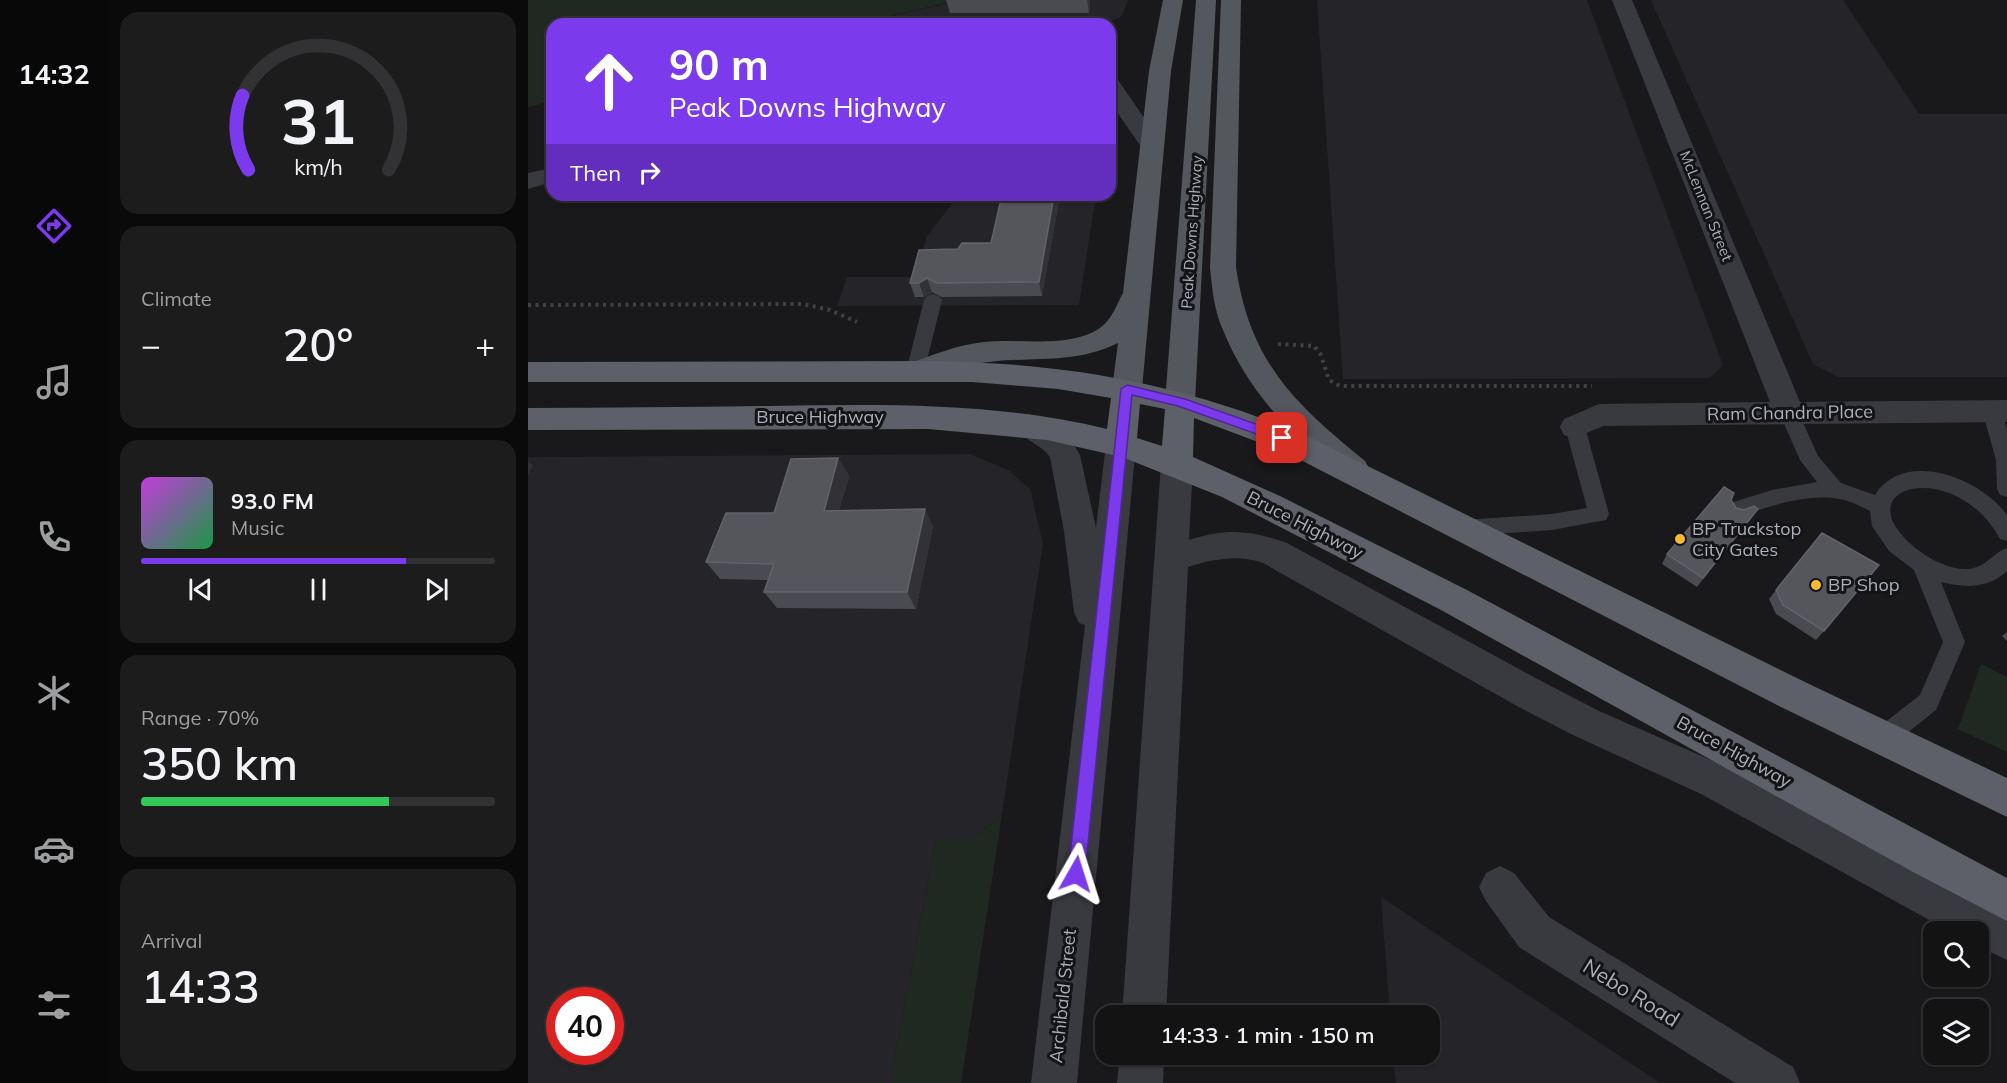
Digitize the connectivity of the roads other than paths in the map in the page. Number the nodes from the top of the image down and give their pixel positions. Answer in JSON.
{"nodes":[{"id":1,"x":1173,"y":0,"type":"edge"},
{"id":2,"x":1206,"y":0,"type":"edge"},
{"id":3,"x":1231,"y":0,"type":"edge"},
{"id":4,"x":1622,"y":0,"type":"edge"},
{"id":5,"x":1116,"y":94,"type":"edge"},
{"id":6,"x":1152,"y":146,"type":"junction"},
{"id":7,"x":546,"y":176,"type":"edge"},
{"id":8,"x":528,"y":181,"type":"edge"},
{"id":9,"x":1136,"y":286,"type":"junction"},
{"id":10,"x":933,"y":300,"type":"edge"},
{"id":11,"x":528,"y":372,"type":"edge"},
{"id":12,"x":915,"y":372,"type":"junction"},
{"id":13,"x":1127,"y":389,"type":"junction"},
{"id":14,"x":1180,"y":402,"type":"junction"},
{"id":15,"x":1999,"y":410,"type":"edge"},
{"id":16,"x":1789,"y":412,"type":"junction"},
{"id":17,"x":528,"y":419,"type":"edge"},
{"id":18,"x":1029,"y":425,"type":"junction"},
{"id":19,"x":1575,"y":427,"type":"joint"},
{"id":20,"x":1121,"y":444,"type":"junction"},
{"id":21,"x":1178,"y":464,"type":"junction"},
{"id":22,"x":1363,"y":478,"type":"junction"},
{"id":23,"x":1835,"y":489,"type":"junction"},
{"id":24,"x":2007,"y":491,"type":"edge"},
{"id":25,"x":1880,"y":506,"type":"junction"},
{"id":26,"x":1988,"y":506,"type":"junction"},
{"id":27,"x":1737,"y":509,"type":"edge"},
{"id":28,"x":1462,"y":528,"type":"junction"},
{"id":29,"x":2007,"y":533,"type":"edge"},
{"id":30,"x":2007,"y":557,"type":"edge"},
{"id":31,"x":1172,"y":559,"type":"junction"},
{"id":32,"x":1923,"y":566,"type":"junction"},
{"id":33,"x":1098,"y":664,"type":"junction"},
{"id":34,"x":1883,"y":738,"type":"junction"},
{"id":35,"x":2007,"y":798,"type":"edge"},
{"id":36,"x":1500,"y":887,"type":"dead end"},
{"id":37,"x":2007,"y":900,"type":"edge"},
{"id":38,"x":2007,"y":939,"type":"edge"},
{"id":39,"x":1145,"y":1005,"type":"edge"},
{"id":40,"x":1141,"y":1065,"type":"edge"},
{"id":41,"x":1054,"y":1083,"type":"edge"},
{"id":42,"x":1140,"y":1083,"type":"edge"},
{"id":43,"x":1777,"y":1083,"type":"edge"}],
"edges":[{"from":1,"to":6,"type":"main road"},
{"from":2,"to":14,"type":"main road","name":"Peak Downs Highway"},
{"from":3,"to":22,"type":"main road"},
{"from":4,"to":16,"type":"street","name":"McLennan Street"},
{"from":5,"to":6,"type":"street"},
{"from":6,"to":9,"type":"main road"},
{"from":7,"to":8,"type":"street"},
{"from":9,"to":12,"type":"main road"},
{"from":9,"to":13,"type":"main road"},
{"from":10,"to":12,"type":"lane"},
{"from":11,"to":12,"type":"highway"},
{"from":12,"to":13,"type":"highway"},
{"from":13,"to":14,"type":"highway"},
{"from":13,"to":20,"type":"highway"},
{"from":14,"to":21,"type":"highway","name":"Peak Downs Highway"},
{"from":14,"to":22,"type":"highway"},
{"from":15,"to":16,"type":"street","name":"Ram Chandra Place"},
{"from":15,"to":24,"type":"lane"},
{"from":16,"to":19,"type":"street","name":"Ram Chandra Place"},
{"from":16,"to":23,"type":"lane"},
{"from":17,"to":18,"type":"highway","name":"Bruce Highway"},
{"from":18,"to":20,"type":"highway","name":"Bruce Highway"},
{"from":18,"to":33,"type":"street"},
{"from":19,"to":28,"type":"lane"},
{"from":20,"to":21,"type":"highway","name":"Bruce Highway"},
{"from":20,"to":33,"type":"street","name":"Archibald Street"},
{"from":21,"to":31,"type":"street"},
{"from":21,"to":37,"type":"highway","name":"Bruce Highway"},
{"from":22,"to":28,"type":"highway"},
{"from":23,"to":25,"type":"lane"},
{"from":23,"to":27,"type":"lane"},
{"from":24,"to":26,"type":"lane"},
{"from":25,"to":26,"type":"lane"},
{"from":25,"to":32,"type":"lane"},
{"from":26,"to":29,"type":"lane"},
{"from":28,"to":34,"type":"highway"},
{"from":30,"to":32,"type":"lane"},
{"from":31,"to":38,"type":"street"},
{"from":31,"to":39,"type":"street"},
{"from":32,"to":34,"type":"lane"},
{"from":33,"to":41,"type":"street","name":"Archibald Street"},
{"from":34,"to":35,"type":"highway"},
{"from":36,"to":43,"type":"street","name":"Nebo Road"},
{"from":40,"to":42,"type":"street"}]}
